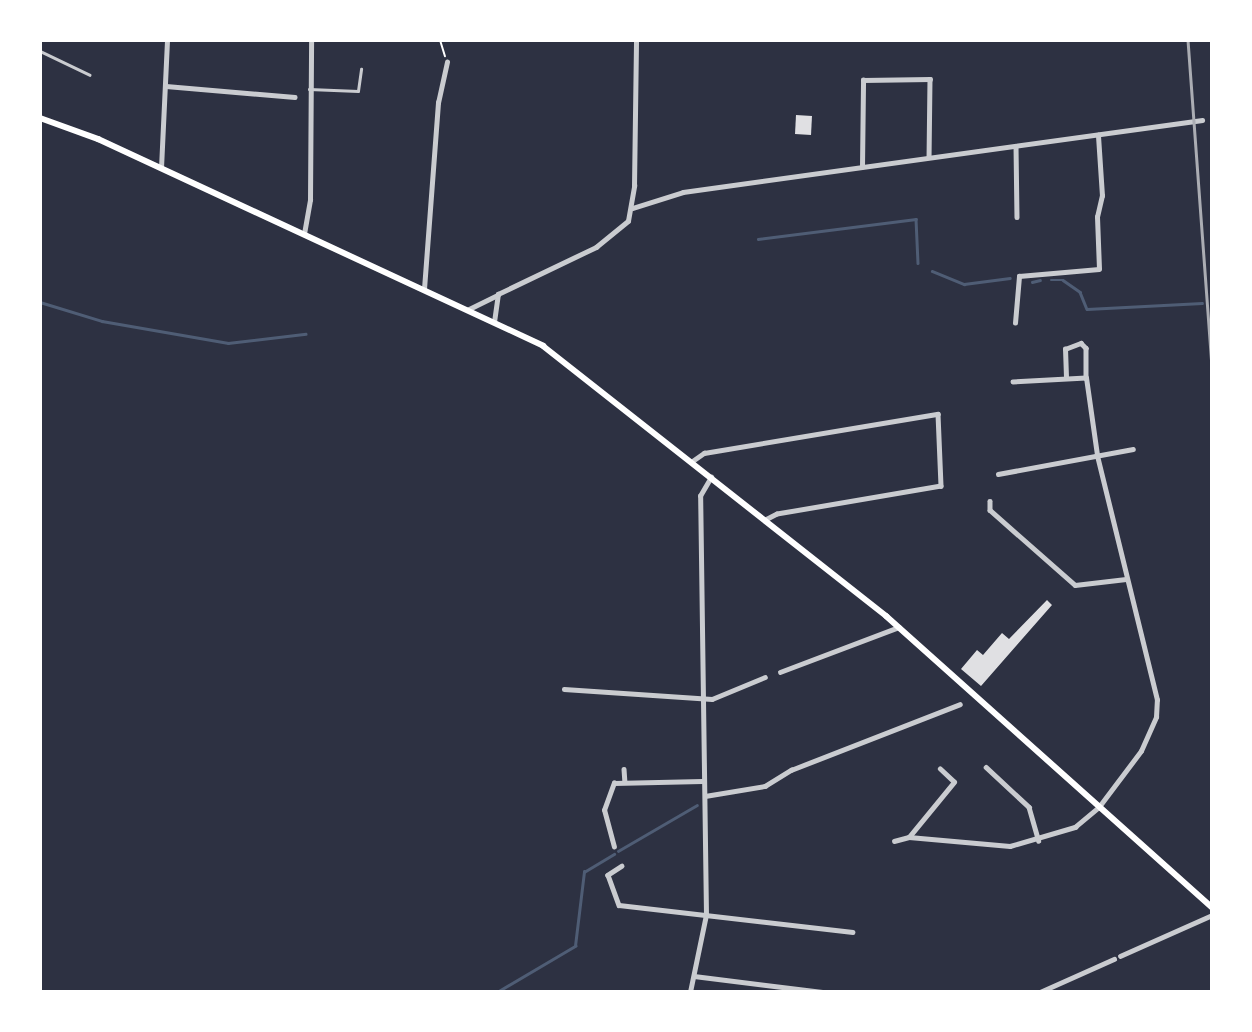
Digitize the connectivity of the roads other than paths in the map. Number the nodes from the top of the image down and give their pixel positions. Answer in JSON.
{"nodes":[{"id":1,"x":167,"y":40,"type":"edge"},
{"id":2,"x":311,"y":40,"type":"edge"},
{"id":3,"x":636,"y":40,"type":"edge"},
{"id":4,"x":40,"y":51,"type":"edge"},
{"id":5,"x":447,"y":62,"type":"road end"},
{"id":6,"x":361,"y":69,"type":"dead end"},
{"id":7,"x":90,"y":75,"type":"dead end"},
{"id":8,"x":166,"y":86,"type":"junction"},
{"id":9,"x":310,"y":89,"type":"junction"},
{"id":10,"x":295,"y":97,"type":"dead end"},
{"id":11,"x":40,"y":118,"type":"edge"},
{"id":12,"x":1202,"y":120,"type":"dead end"},
{"id":13,"x":1098,"y":135,"type":"junction"},
{"id":14,"x":1016,"y":146,"type":"junction"},
{"id":15,"x":929,"y":158,"type":"junction"},
{"id":16,"x":862,"y":167,"type":"junction"},
{"id":17,"x":161,"y":168,"type":"junction"},
{"id":18,"x":633,"y":208,"type":"junction"},
{"id":19,"x":1017,"y":217,"type":"dead end"},
{"id":20,"x":304,"y":234,"type":"junction"},
{"id":21,"x":424,"y":289,"type":"junction"},
{"id":22,"x":498,"y":294,"type":"junction"},
{"id":23,"x":467,"y":310,"type":"junction"},
{"id":24,"x":494,"y":322,"type":"junction"},
{"id":25,"x":1015,"y":323,"type":"dead end"},
{"id":26,"x":1066,"y":377,"type":"junction"},
{"id":27,"x":1086,"y":378,"type":"junction"},
{"id":28,"x":1013,"y":382,"type":"dead end"},
{"id":29,"x":1133,"y":449,"type":"dead end"},
{"id":30,"x":1097,"y":456,"type":"junction"},
{"id":31,"x":691,"y":462,"type":"junction"},
{"id":32,"x":998,"y":474,"type":"dead end"},
{"id":33,"x":711,"y":477,"type":"junction"},
{"id":34,"x":990,"y":501,"type":"dead end"},
{"id":35,"x":765,"y":520,"type":"junction"},
{"id":36,"x":1126,"y":579,"type":"junction"},
{"id":37,"x":899,"y":628,"type":"junction"},
{"id":38,"x":780,"y":672,"type":"dead end"},
{"id":39,"x":765,"y":677,"type":"dead end"},
{"id":40,"x":564,"y":689,"type":"dead end"},
{"id":41,"x":703,"y":699,"type":"junction"},
{"id":42,"x":960,"y":704,"type":"dead end"},
{"id":43,"x":986,"y":767,"type":"dead end"},
{"id":44,"x":624,"y":769,"type":"dead end"},
{"id":45,"x":940,"y":769,"type":"dead end"},
{"id":46,"x":702,"y":781,"type":"junction"},
{"id":47,"x":625,"y":782,"type":"junction"},
{"id":48,"x":705,"y":796,"type":"junction"},
{"id":49,"x":1098,"y":807,"type":"junction"},
{"id":50,"x":909,"y":837,"type":"junction"},
{"id":51,"x":894,"y":841,"type":"dead end"},
{"id":52,"x":1039,"y":841,"type":"junction"},
{"id":53,"x":614,"y":847,"type":"dead end"},
{"id":54,"x":622,"y":866,"type":"dead end"},
{"id":55,"x":1212,"y":907,"type":"edge"},
{"id":56,"x":706,"y":915,"type":"junction"},
{"id":57,"x":1212,"y":915,"type":"edge"},
{"id":58,"x":852,"y":932,"type":"dead end"},
{"id":59,"x":1120,"y":956,"type":"dead end"},
{"id":60,"x":1114,"y":959,"type":"dead end"},
{"id":61,"x":694,"y":975,"type":"junction"},
{"id":62,"x":690,"y":992,"type":"edge"},
{"id":63,"x":822,"y":992,"type":"edge"},
{"id":64,"x":1040,"y":992,"type":"edge"}],
"edges":[{"from":1,"to":8,"type":"street"},
{"from":2,"to":9,"type":"street"},
{"from":3,"to":18,"type":"street"},
{"from":4,"to":7,"type":"lane"},
{"from":5,"to":21,"type":"street"},
{"from":6,"to":9,"type":"lane"},
{"from":8,"to":10,"type":"street"},
{"from":8,"to":17,"type":"street"},
{"from":9,"to":20,"type":"street"},
{"from":11,"to":17,"type":"main road"},
{"from":12,"to":13,"type":"street"},
{"from":13,"to":14,"type":"street"},
{"from":13,"to":25,"type":"street"},
{"from":14,"to":15,"type":"street"},
{"from":14,"to":19,"type":"street"},
{"from":15,"to":16,"type":"street"},
{"from":15,"to":16,"type":"street"},
{"from":16,"to":18,"type":"street"},
{"from":17,"to":20,"type":"main road"},
{"from":18,"to":22,"type":"street"},
{"from":20,"to":21,"type":"main road"},
{"from":21,"to":23,"type":"main road"},
{"from":22,"to":23,"type":"street"},
{"from":22,"to":24,"type":"street"},
{"from":23,"to":24,"type":"main road"},
{"from":24,"to":31,"type":"main road"},
{"from":26,"to":27,"type":"street"},
{"from":26,"to":27,"type":"street"},
{"from":26,"to":28,"type":"street"},
{"from":27,"to":30,"type":"street"},
{"from":29,"to":30,"type":"street"},
{"from":30,"to":32,"type":"street"},
{"from":30,"to":36,"type":"street"},
{"from":31,"to":33,"type":"main road"},
{"from":31,"to":35,"type":"street"},
{"from":33,"to":35,"type":"main road"},
{"from":33,"to":41,"type":"street"},
{"from":34,"to":36,"type":"street"},
{"from":35,"to":37,"type":"main road"},
{"from":36,"to":49,"type":"street"},
{"from":37,"to":38,"type":"street"},
{"from":37,"to":49,"type":"main road"},
{"from":39,"to":41,"type":"street"},
{"from":40,"to":41,"type":"street"},
{"from":41,"to":46,"type":"street"},
{"from":42,"to":48,"type":"street"},
{"from":43,"to":52,"type":"street"},
{"from":44,"to":47,"type":"street"},
{"from":45,"to":50,"type":"street"},
{"from":46,"to":47,"type":"street"},
{"from":46,"to":48,"type":"street"},
{"from":47,"to":53,"type":"street"},
{"from":48,"to":56,"type":"street"},
{"from":49,"to":52,"type":"street"},
{"from":49,"to":55,"type":"main road"},
{"from":50,"to":51,"type":"street"},
{"from":50,"to":52,"type":"street"},
{"from":54,"to":56,"type":"street"},
{"from":56,"to":58,"type":"street"},
{"from":56,"to":61,"type":"street"},
{"from":57,"to":59,"type":"street"},
{"from":60,"to":64,"type":"street"},
{"from":61,"to":62,"type":"street"},
{"from":61,"to":63,"type":"street"}]}
